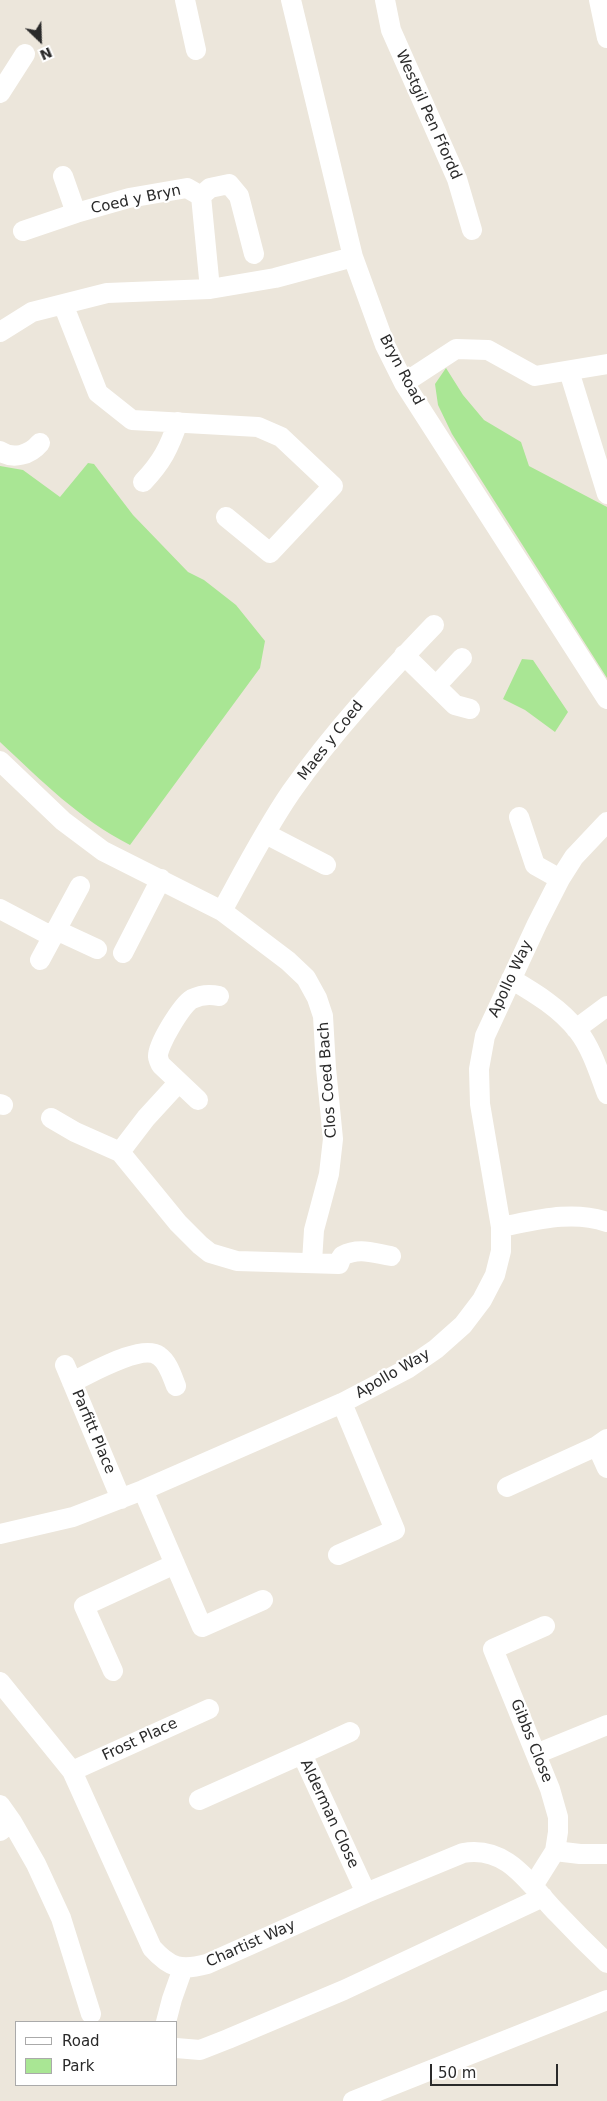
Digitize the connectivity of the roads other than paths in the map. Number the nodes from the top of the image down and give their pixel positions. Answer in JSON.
{"nodes":[{"id":1,"x":185,"y":0,"type":"edge"},
{"id":2,"x":291,"y":0,"type":"edge"},
{"id":3,"x":385,"y":0,"type":"edge"},
{"id":4,"x":599,"y":0,"type":"edge"},
{"id":5,"x":607,"y":38,"type":"edge"},
{"id":6,"x":196,"y":50,"type":"dead end"},
{"id":7,"x":13,"y":61,"type":"edge"},
{"id":8,"x":0,"y":94,"type":"edge"},
{"id":9,"x":63,"y":176,"type":"dead end"},
{"id":10,"x":201,"y":196,"type":"junction"},
{"id":11,"x":76,"y":213,"type":"junction"},
{"id":12,"x":472,"y":230,"type":"dead end"},
{"id":13,"x":23,"y":231,"type":"dead end"},
{"id":14,"x":254,"y":254,"type":"dead end"},
{"id":15,"x":353,"y":257,"type":"junction"},
{"id":16,"x":210,"y":289,"type":"junction"},
{"id":17,"x":63,"y":304,"type":"junction"},
{"id":18,"x":1,"y":328,"type":"edge"},
{"id":19,"x":607,"y":364,"type":"edge"},
{"id":20,"x":569,"y":371,"type":"junction"},
{"id":21,"x":404,"y":383,"type":"junction"},
{"id":22,"x":178,"y":422,"type":"junction"},
{"id":23,"x":40,"y":444,"type":"dead end"},
{"id":24,"x":0,"y":451,"type":"edge"},
{"id":25,"x":142,"y":482,"type":"dead end"},
{"id":26,"x":607,"y":494,"type":"edge"},
{"id":27,"x":226,"y":517,"type":"dead end"},
{"id":28,"x":434,"y":625,"type":"dead end"},
{"id":29,"x":404,"y":655,"type":"junction"},
{"id":30,"x":462,"y":658,"type":"dead end"},
{"id":31,"x":436,"y":686,"type":"junction"},
{"id":32,"x":607,"y":699,"type":"edge"},
{"id":33,"x":470,"y":709,"type":"dead end"},
{"id":34,"x":2,"y":766,"type":"edge"},
{"id":35,"x":519,"y":817,"type":"dead end"},
{"id":36,"x":607,"y":822,"type":"edge"},
{"id":37,"x":266,"y":834,"type":"junction"},
{"id":38,"x":326,"y":865,"type":"dead end"},
{"id":39,"x":161,"y":879,"type":"junction"},
{"id":40,"x":560,"y":879,"type":"junction"},
{"id":41,"x":80,"y":886,"type":"dead end"},
{"id":42,"x":0,"y":909,"type":"edge"},
{"id":43,"x":222,"y":911,"type":"junction"},
{"id":44,"x":57,"y":928,"type":"junction"},
{"id":45,"x":97,"y":949,"type":"dead end"},
{"id":46,"x":123,"y":953,"type":"dead end"},
{"id":47,"x":40,"y":960,"type":"dead end"},
{"id":48,"x":511,"y":980,"type":"junction"},
{"id":49,"x":219,"y":996,"type":"dead end"},
{"id":50,"x":607,"y":1006,"type":"edge"},
{"id":51,"x":576,"y":1029,"type":"junction"},
{"id":52,"x":179,"y":1082,"type":"junction"},
{"id":53,"x":607,"y":1094,"type":"edge"},
{"id":54,"x":198,"y":1100,"type":"dead end"},
{"id":55,"x":51,"y":1118,"type":"dead end"},
{"id":56,"x":120,"y":1152,"type":"junction"},
{"id":57,"x":607,"y":1222,"type":"edge"},
{"id":58,"x":501,"y":1227,"type":"junction"},
{"id":59,"x":391,"y":1256,"type":"dead end"},
{"id":60,"x":312,"y":1262,"type":"junction"},
{"id":61,"x":176,"y":1386,"type":"dead end"},
{"id":62,"x":342,"y":1403,"type":"junction"},
{"id":63,"x":602,"y":1443,"type":"edge"},
{"id":64,"x":607,"y":1468,"type":"edge"},
{"id":65,"x":507,"y":1487,"type":"dead end"},
{"id":66,"x":142,"y":1490,"type":"junction"},
{"id":67,"x":121,"y":1498,"type":"junction"},
{"id":68,"x":0,"y":1534,"type":"edge"},
{"id":69,"x":338,"y":1555,"type":"dead end"},
{"id":70,"x":175,"y":1564,"type":"junction"},
{"id":71,"x":263,"y":1600,"type":"dead end"},
{"id":72,"x":545,"y":1626,"type":"dead end"},
{"id":73,"x":113,"y":1671,"type":"dead end"},
{"id":74,"x":0,"y":1682,"type":"edge"},
{"id":75,"x":209,"y":1709,"type":"dead end"},
{"id":76,"x":607,"y":1725,"type":"edge"},
{"id":77,"x":350,"y":1732,"type":"dead end"},
{"id":78,"x":302,"y":1754,"type":"junction"},
{"id":79,"x":536,"y":1754,"type":"junction"},
{"id":80,"x":72,"y":1772,"type":"junction"},
{"id":81,"x":199,"y":1800,"type":"dead end"},
{"id":82,"x":0,"y":1805,"type":"edge"},
{"id":83,"x":6,"y":1827,"type":"edge"},
{"id":84,"x":555,"y":1851,"type":"junction"},
{"id":85,"x":607,"y":1854,"type":"edge"},
{"id":86,"x":538,"y":1892,"type":"junction"},
{"id":87,"x":366,"y":1893,"type":"junction"},
{"id":88,"x":607,"y":1963,"type":"edge"},
{"id":89,"x":183,"y":1968,"type":"junction"},
{"id":90,"x":607,"y":2000,"type":"edge"},
{"id":91,"x":91,"y":2014,"type":"dead end"},
{"id":92,"x":166,"y":2021,"type":"edge"},
{"id":93,"x":178,"y":2048,"type":"edge"},
{"id":94,"x":355,"y":2100,"type":"edge"}],
"edges":[{"from":1,"to":6,"type":"street"},
{"from":2,"to":15,"type":"street","name":"Bryn Road"},
{"from":3,"to":12,"type":"street","name":"Westgil Pen Ffordd"},
{"from":4,"to":5,"type":"street"},
{"from":7,"to":8,"type":"street"},
{"from":9,"to":11,"type":"street","name":"Coed y Bryn"},
{"from":10,"to":11,"type":"street","name":"Coed y Bryn"},
{"from":10,"to":14,"type":"street"},
{"from":10,"to":16,"type":"street","name":"Coed y Bryn"},
{"from":11,"to":13,"type":"street"},
{"from":15,"to":16,"type":"street"},
{"from":15,"to":21,"type":"street","name":"Bryn Road"},
{"from":16,"to":17,"type":"street"},
{"from":17,"to":18,"type":"street"},
{"from":17,"to":22,"type":"street"},
{"from":19,"to":20,"type":"street"},
{"from":20,"to":21,"type":"street"},
{"from":20,"to":26,"type":"street"},
{"from":21,"to":32,"type":"street","name":"Bryn Road"},
{"from":22,"to":25,"type":"street"},
{"from":22,"to":27,"type":"street"},
{"from":23,"to":24,"type":"street"},
{"from":28,"to":29,"type":"street","name":"Maes y Coed"},
{"from":29,"to":31,"type":"street"},
{"from":29,"to":37,"type":"street","name":"Maes y Coed"},
{"from":30,"to":31,"type":"street"},
{"from":31,"to":33,"type":"street"},
{"from":34,"to":39,"type":"street","name":"Clos Coed Bach"},
{"from":35,"to":40,"type":"street"},
{"from":36,"to":40,"type":"street","name":"Apollo Way"},
{"from":37,"to":38,"type":"street"},
{"from":37,"to":43,"type":"street","name":"Maes y Coed"},
{"from":39,"to":43,"type":"street","name":"Clos Coed Bach"},
{"from":39,"to":46,"type":"street"},
{"from":40,"to":48,"type":"street","name":"Apollo Way"},
{"from":41,"to":44,"type":"street"},
{"from":42,"to":44,"type":"street"},
{"from":43,"to":60,"type":"street","name":"Clos Coed Bach"},
{"from":44,"to":45,"type":"street"},
{"from":44,"to":47,"type":"street"},
{"from":48,"to":51,"type":"street"},
{"from":48,"to":58,"type":"street","name":"Apollo Way"},
{"from":49,"to":52,"type":"street"},
{"from":50,"to":51,"type":"street"},
{"from":51,"to":53,"type":"street"},
{"from":52,"to":54,"type":"street"},
{"from":52,"to":56,"type":"street"},
{"from":55,"to":56,"type":"street"},
{"from":56,"to":60,"type":"street"},
{"from":57,"to":58,"type":"street"},
{"from":58,"to":62,"type":"street","name":"Apollo Way"},
{"from":59,"to":60,"type":"street"},
{"from":61,"to":67,"type":"street","name":"Parfitt Place"},
{"from":62,"to":66,"type":"street","name":"Apollo Way"},
{"from":62,"to":69,"type":"street"},
{"from":63,"to":64,"type":"street"},
{"from":63,"to":65,"type":"street"},
{"from":66,"to":67,"type":"street","name":"Apollo Way"},
{"from":66,"to":70,"type":"street"},
{"from":67,"to":68,"type":"street","name":"Apollo Way"},
{"from":70,"to":71,"type":"street"},
{"from":70,"to":73,"type":"street"},
{"from":72,"to":79,"type":"street","name":"Gibbs Close"},
{"from":74,"to":80,"type":"street"},
{"from":75,"to":80,"type":"street","name":"Frost Place"},
{"from":76,"to":79,"type":"street"},
{"from":77,"to":78,"type":"street"},
{"from":78,"to":81,"type":"street","name":"Alderman Close"},
{"from":78,"to":87,"type":"street","name":"Alderman Close"},
{"from":79,"to":84,"type":"street","name":"Gibbs Close"},
{"from":80,"to":89,"type":"street"},
{"from":82,"to":83,"type":"street"},
{"from":83,"to":91,"type":"street"},
{"from":84,"to":85,"type":"street"},
{"from":84,"to":86,"type":"street","name":"Gibbs Close"},
{"from":86,"to":87,"type":"street","name":"Chartist Way"},
{"from":86,"to":88,"type":"street","name":"Chartist Way"},
{"from":86,"to":93,"type":"street"},
{"from":87,"to":89,"type":"street","name":"Chartist Way"},
{"from":89,"to":92,"type":"street"},
{"from":90,"to":94,"type":"street"}]}
